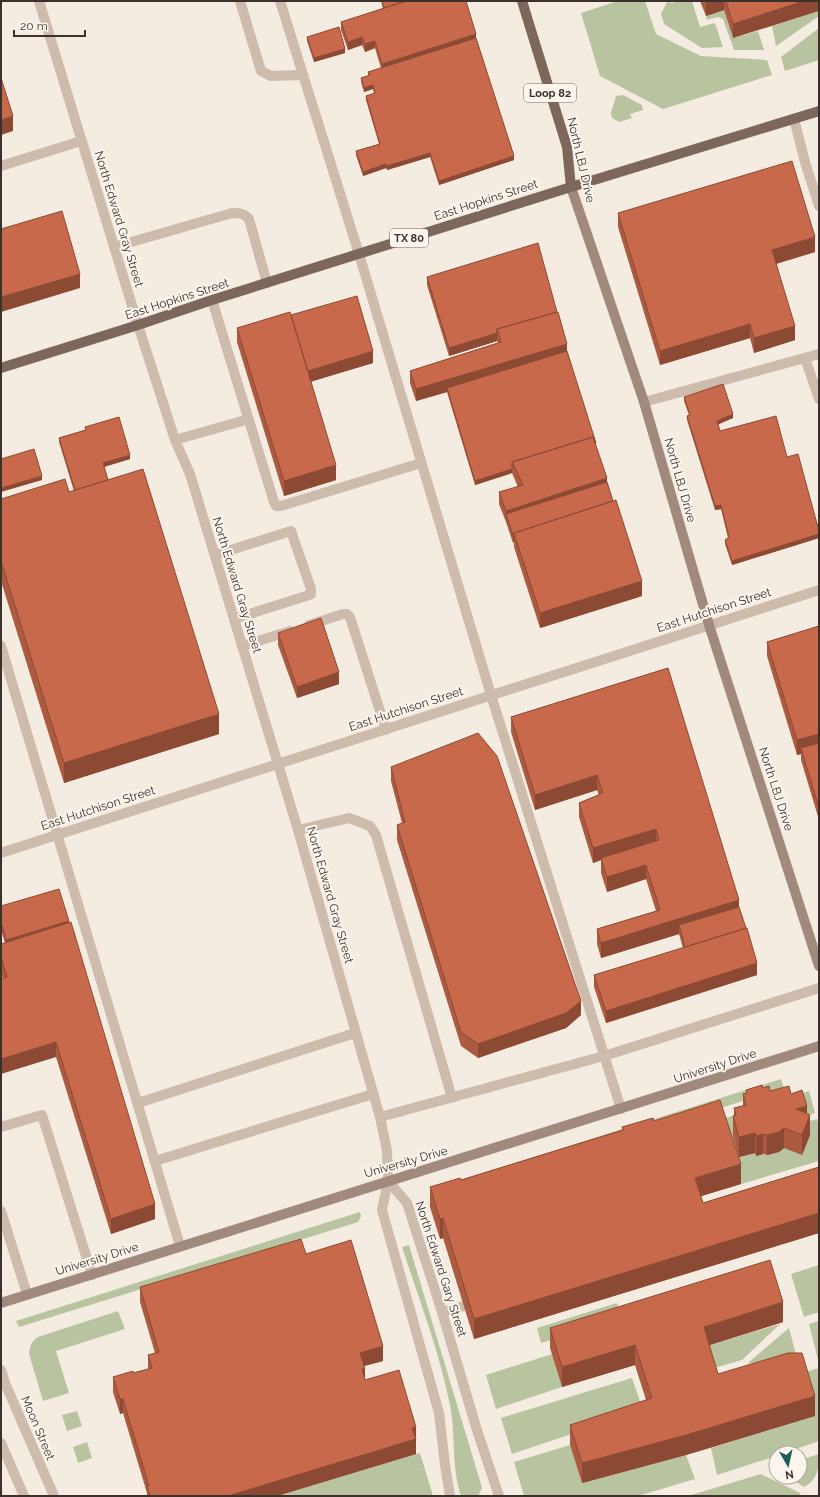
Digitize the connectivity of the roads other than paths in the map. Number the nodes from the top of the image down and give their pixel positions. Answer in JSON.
{"nodes":[{"id":1,"x":39,"y":1,"type":"edge"},
{"id":2,"x":240,"y":1,"type":"edge"},
{"id":3,"x":280,"y":1,"type":"edge"},
{"id":4,"x":522,"y":1,"type":"edge"},
{"id":5,"x":302,"y":75,"type":"junction"},
{"id":6,"x":819,"y":111,"type":"edge"},
{"id":7,"x":794,"y":119,"type":"junction"},
{"id":8,"x":81,"y":141,"type":"junction"},
{"id":9,"x":1,"y":166,"type":"edge"},
{"id":10,"x":571,"y":187,"type":"junction"},
{"id":11,"x":819,"y":206,"type":"edge"},
{"id":12,"x":114,"y":247,"type":"junction"},
{"id":13,"x":359,"y":254,"type":"junction"},
{"id":14,"x":267,"y":283,"type":"junction"},
{"id":15,"x":212,"y":300,"type":"junction"},
{"id":16,"x":138,"y":326,"type":"junction"},
{"id":17,"x":819,"y":354,"type":"edge"},
{"id":18,"x":805,"y":358,"type":"junction"},
{"id":19,"x":1,"y":368,"type":"edge"},
{"id":20,"x":819,"y":399,"type":"edge"},
{"id":21,"x":644,"y":402,"type":"junction"},
{"id":22,"x":249,"y":419,"type":"junction"},
{"id":23,"x":175,"y":440,"type":"junction"},
{"id":24,"x":421,"y":463,"type":"junction"},
{"id":25,"x":215,"y":555,"type":"junction"},
{"id":26,"x":819,"y":590,"type":"edge"},
{"id":27,"x":234,"y":619,"type":"junction"},
{"id":28,"x":710,"y":625,"type":"junction"},
{"id":29,"x":1,"y":646,"type":"edge"},
{"id":30,"x":242,"y":646,"type":"junction"},
{"id":31,"x":491,"y":695,"type":"junction"},
{"id":32,"x":386,"y":730,"type":"junction"},
{"id":33,"x":278,"y":764,"type":"junction"},
{"id":34,"x":298,"y":830,"type":"junction"},
{"id":35,"x":57,"y":835,"type":"junction"},
{"id":36,"x":1,"y":853,"type":"edge"},
{"id":37,"x":819,"y":966,"type":"edge"},
{"id":38,"x":819,"y":988,"type":"edge"},
{"id":39,"x":355,"y":1033,"type":"junction"},
{"id":40,"x":819,"y":1046,"type":"edge"},
{"id":41,"x":604,"y":1056,"type":"junction"},
{"id":42,"x":373,"y":1094,"type":"junction"},
{"id":43,"x":452,"y":1098,"type":"junction"},
{"id":44,"x":138,"y":1103,"type":"junction"},
{"id":45,"x":621,"y":1109,"type":"junction"},
{"id":46,"x":380,"y":1117,"type":"junction"},
{"id":47,"x":1,"y":1127,"type":"edge"},
{"id":48,"x":155,"y":1161,"type":"junction"},
{"id":49,"x":388,"y":1181,"type":"junction"},
{"id":50,"x":1,"y":1211,"type":"edge"},
{"id":51,"x":180,"y":1246,"type":"junction"},
{"id":52,"x":92,"y":1275,"type":"junction"},
{"id":53,"x":27,"y":1294,"type":"junction"},
{"id":54,"x":1,"y":1303,"type":"edge"},
{"id":55,"x":464,"y":1306,"type":"edge"},
{"id":56,"x":442,"y":1312,"type":"junction"},
{"id":57,"x":1,"y":1370,"type":"edge"},
{"id":58,"x":1,"y":1442,"type":"edge"},
{"id":59,"x":24,"y":1496,"type":"edge"},
{"id":60,"x":54,"y":1496,"type":"edge"},
{"id":61,"x":450,"y":1496,"type":"edge"},
{"id":62,"x":499,"y":1496,"type":"edge"}],
"edges":[{"from":1,"to":8,"type":"street","name":"North Edward Gray Street"},
{"from":2,"to":5,"type":"street"},
{"from":3,"to":5,"type":"street"},
{"from":4,"to":10,"type":"main road","name":"North LBJ Drive","number":"Loop 82"},
{"from":5,"to":13,"type":"street"},
{"from":6,"to":7,"type":"main road","name":"East Hopkins Street","number":"TX 80"},
{"from":7,"to":10,"type":"main road","name":"East Hopkins Street","number":"TX 80"},
{"from":7,"to":11,"type":"street"},
{"from":8,"to":9,"type":"street"},
{"from":8,"to":12,"type":"street","name":"North Edward Gray Street"},
{"from":10,"to":13,"type":"main road","name":"East Hopkins Street","number":"TX 80"},
{"from":10,"to":21,"type":"main road","name":"North LBJ Drive","number":"Loop 82"},
{"from":12,"to":14,"type":"street"},
{"from":12,"to":16,"type":"street","name":"North Edward Gray Street"},
{"from":13,"to":14,"type":"main road","name":"East Hopkins Street","number":"TX 80"},
{"from":13,"to":24,"type":"street"},
{"from":14,"to":15,"type":"main road","name":"East Hopkins Street","number":"TX 80"},
{"from":15,"to":16,"type":"main road","name":"East Hopkins Street","number":"TX 80"},
{"from":15,"to":22,"type":"street"},
{"from":16,"to":19,"type":"main road","name":"East Hopkins Street","number":"TX 80"},
{"from":16,"to":23,"type":"street","name":"North Edward Gray Street"},
{"from":17,"to":18,"type":"street"},
{"from":18,"to":20,"type":"street"},
{"from":18,"to":21,"type":"street"},
{"from":21,"to":28,"type":"main road","name":"North LBJ Drive","number":"Loop 82"},
{"from":22,"to":23,"type":"street"},
{"from":22,"to":24,"type":"street"},
{"from":23,"to":25,"type":"street","name":"North Edward Gray Street"},
{"from":24,"to":31,"type":"street"},
{"from":25,"to":27,"type":"street","name":"North Edward Gray Street"},
{"from":25,"to":27,"type":"street"},
{"from":26,"to":28,"type":"street","name":"East Hutchison Street"},
{"from":27,"to":30,"type":"street","name":"North Edward Gray Street"},
{"from":28,"to":31,"type":"street","name":"East Hutchison Street"},
{"from":28,"to":37,"type":"main road","name":"North LBJ Drive","number":"Loop 82"},
{"from":29,"to":35,"type":"street"},
{"from":30,"to":32,"type":"street"},
{"from":30,"to":33,"type":"street","name":"North Edward Gray Street"},
{"from":31,"to":32,"type":"street","name":"East Hutchison Street"},
{"from":31,"to":41,"type":"street"},
{"from":32,"to":33,"type":"street","name":"East Hutchison Street"},
{"from":33,"to":34,"type":"street","name":"North Edward Gray Street"},
{"from":33,"to":35,"type":"street","name":"East Hutchison Street"},
{"from":34,"to":39,"type":"street","name":"North Edward Gray Street"},
{"from":34,"to":43,"type":"street"},
{"from":35,"to":36,"type":"street","name":"East Hutchison Street"},
{"from":35,"to":44,"type":"street"},
{"from":38,"to":41,"type":"street"},
{"from":39,"to":42,"type":"street","name":"North Edward Gray Street"},
{"from":39,"to":44,"type":"street"},
{"from":40,"to":45,"type":"main road","name":"University Drive"},
{"from":41,"to":43,"type":"street"},
{"from":41,"to":45,"type":"street"},
{"from":42,"to":46,"type":"street","name":"North Edward Gray Street"},
{"from":42,"to":48,"type":"street"},
{"from":43,"to":46,"type":"street"},
{"from":44,"to":48,"type":"street"},
{"from":45,"to":49,"type":"main road","name":"University Drive"},
{"from":46,"to":49,"type":"street","name":"North Edward Gray Street"},
{"from":47,"to":52,"type":"street"},
{"from":48,"to":51,"type":"street"},
{"from":49,"to":51,"type":"main road","name":"University Drive"},
{"from":49,"to":56,"type":"street","name":"North Edward Gary Street"},
{"from":49,"to":61,"type":"street"},
{"from":50,"to":53,"type":"street"},
{"from":51,"to":52,"type":"main road","name":"University Drive"},
{"from":52,"to":53,"type":"main road","name":"University Drive"},
{"from":53,"to":54,"type":"main road","name":"University Drive"},
{"from":55,"to":56,"type":"street"},
{"from":56,"to":62,"type":"street","name":"North Edward Gary Street"},
{"from":57,"to":60,"type":"street","name":"Moon Street"},
{"from":58,"to":59,"type":"street"}]}
